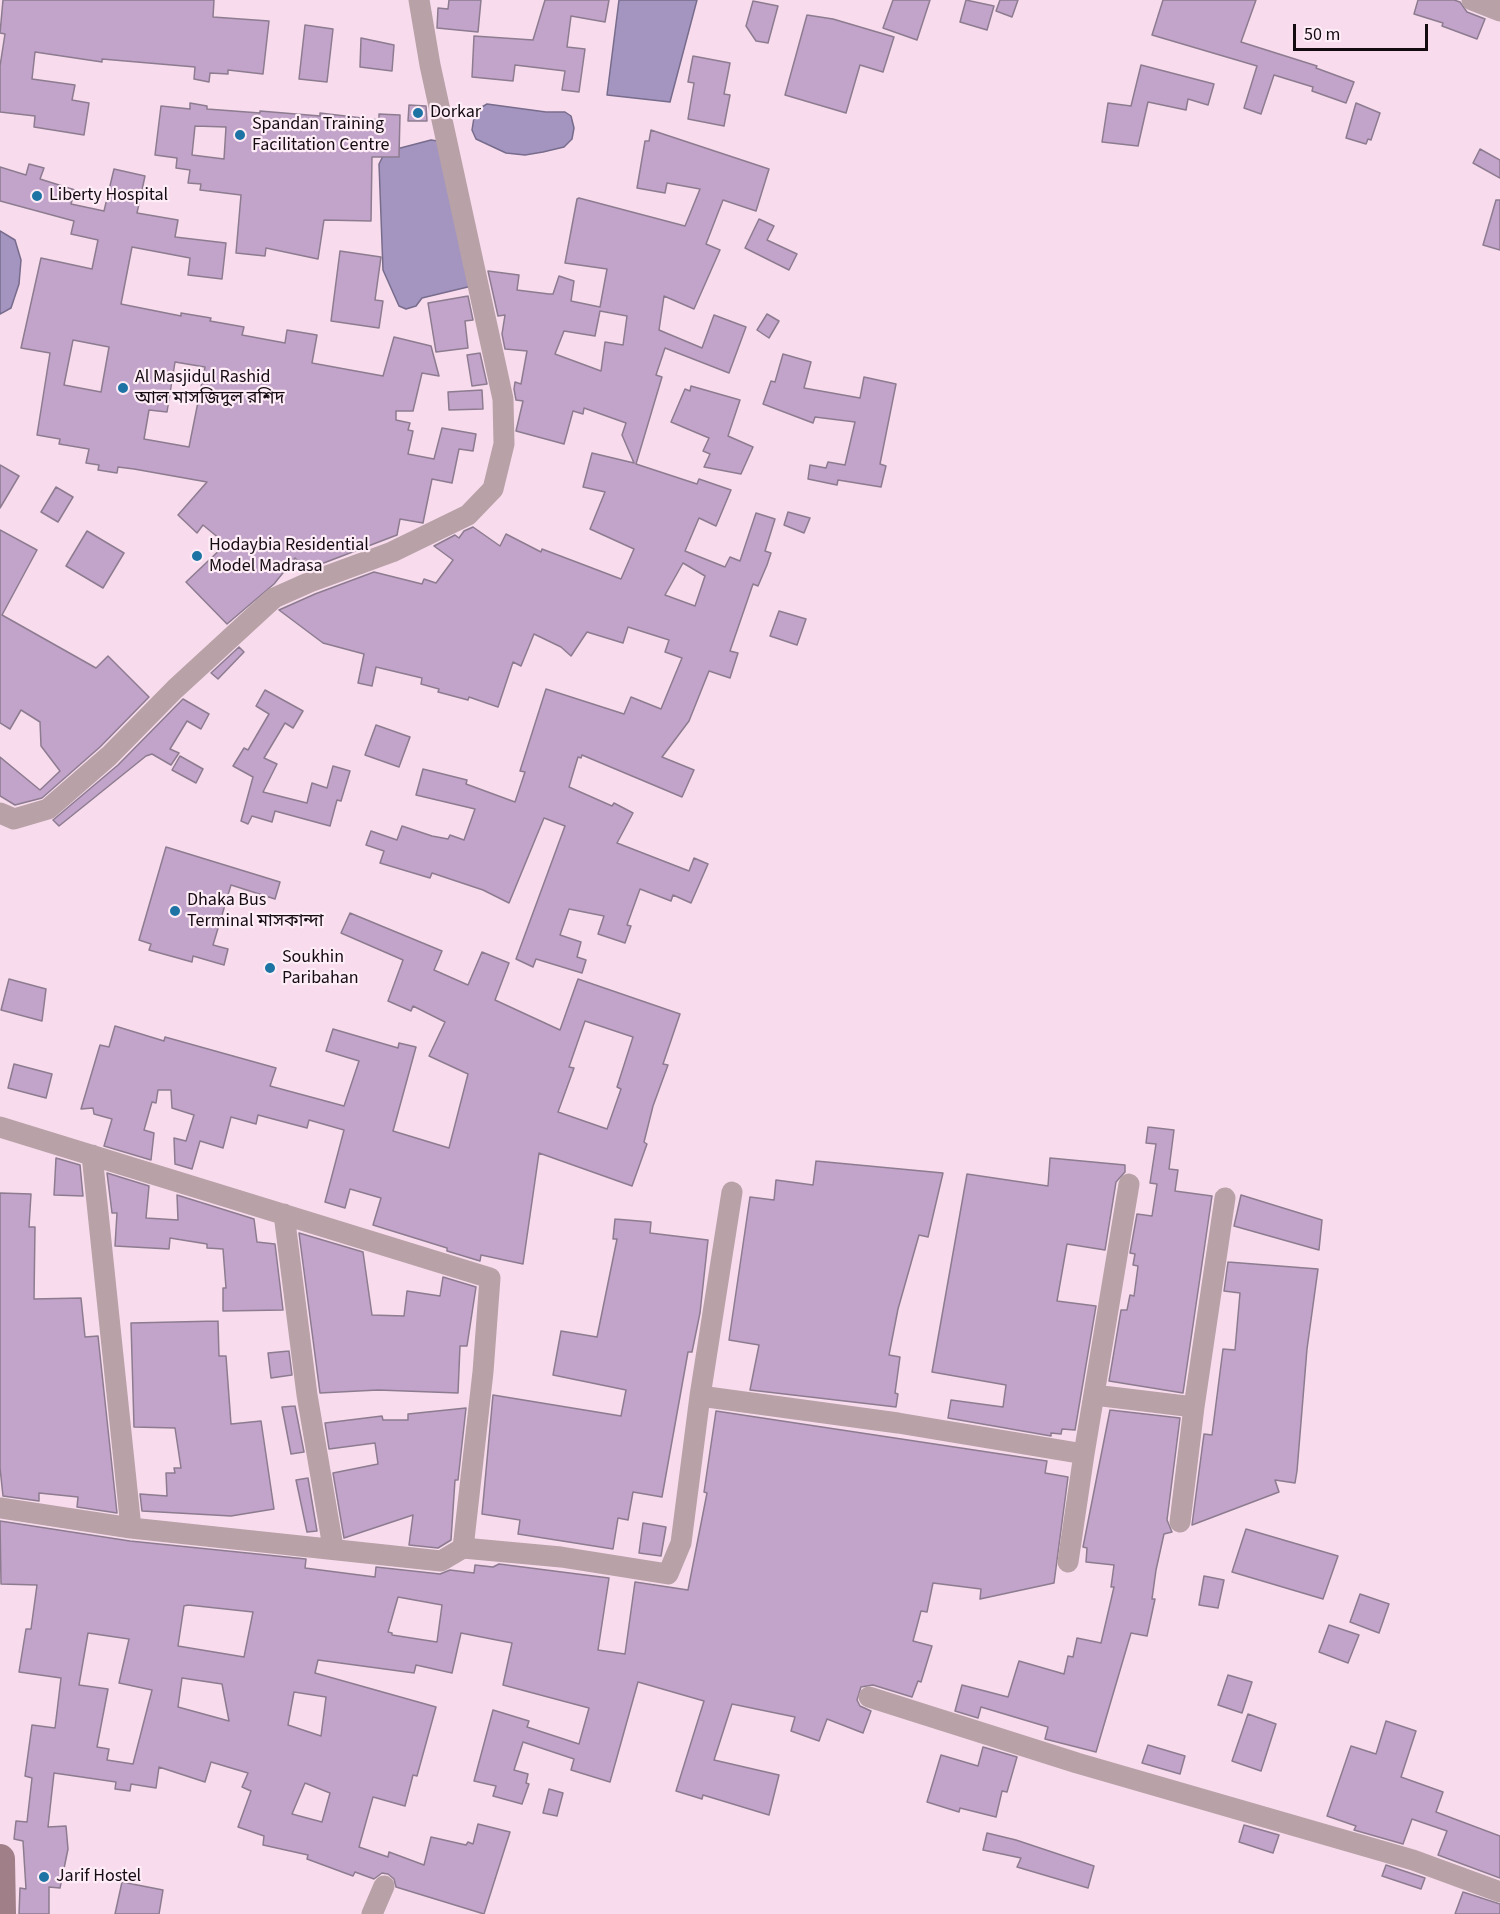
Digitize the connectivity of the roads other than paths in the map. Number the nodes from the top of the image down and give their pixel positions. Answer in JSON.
{"nodes":[{"id":1,"x":419,"y":0,"type":"edge"},
{"id":2,"x":1472,"y":0,"type":"edge"},
{"id":3,"x":1500,"y":11,"type":"edge"},
{"id":4,"x":0,"y":813,"type":"edge"},
{"id":5,"x":0,"y":1127,"type":"edge"},
{"id":6,"x":92,"y":1155,"type":"junction"},
{"id":7,"x":1129,"y":1184,"type":"dead end"},
{"id":8,"x":732,"y":1192,"type":"dead end"},
{"id":9,"x":1225,"y":1198,"type":"dead end"},
{"id":10,"x":284,"y":1214,"type":"junction"},
{"id":11,"x":1094,"y":1395,"type":"junction"},
{"id":12,"x":700,"y":1396,"type":"junction"},
{"id":13,"x":1194,"y":1407,"type":"junction"},
{"id":14,"x":1084,"y":1454,"type":"junction"},
{"id":15,"x":0,"y":1508,"type":"edge"},
{"id":16,"x":1180,"y":1522,"type":"dead end"},
{"id":17,"x":131,"y":1528,"type":"junction"},
{"id":18,"x":333,"y":1547,"type":"junction"},
{"id":19,"x":463,"y":1548,"type":"junction"},
{"id":20,"x":1068,"y":1562,"type":"dead end"},
{"id":21,"x":869,"y":1696,"type":"dead end"},
{"id":22,"x":0,"y":1859,"type":"edge"},
{"id":23,"x":384,"y":1886,"type":"dead end"},
{"id":24,"x":1500,"y":1892,"type":"edge"},
{"id":25,"x":1,"y":1914,"type":"edge"},
{"id":26,"x":372,"y":1914,"type":"edge"}],
"edges":[{"from":1,"to":4,"type":"street"},
{"from":2,"to":3,"type":"street"},
{"from":5,"to":6,"type":"street"},
{"from":6,"to":10,"type":"street"},
{"from":6,"to":17,"type":"street"},
{"from":7,"to":11,"type":"street"},
{"from":8,"to":12,"type":"street"},
{"from":9,"to":13,"type":"street"},
{"from":10,"to":18,"type":"street"},
{"from":10,"to":19,"type":"street"},
{"from":11,"to":13,"type":"street"},
{"from":11,"to":14,"type":"street"},
{"from":12,"to":14,"type":"street"},
{"from":12,"to":19,"type":"street"},
{"from":13,"to":16,"type":"street"},
{"from":14,"to":20,"type":"street"},
{"from":15,"to":17,"type":"street"},
{"from":17,"to":18,"type":"street"},
{"from":18,"to":19,"type":"street"},
{"from":21,"to":24,"type":"street"},
{"from":22,"to":25,"type":"main road"},
{"from":23,"to":26,"type":"street"}]}
